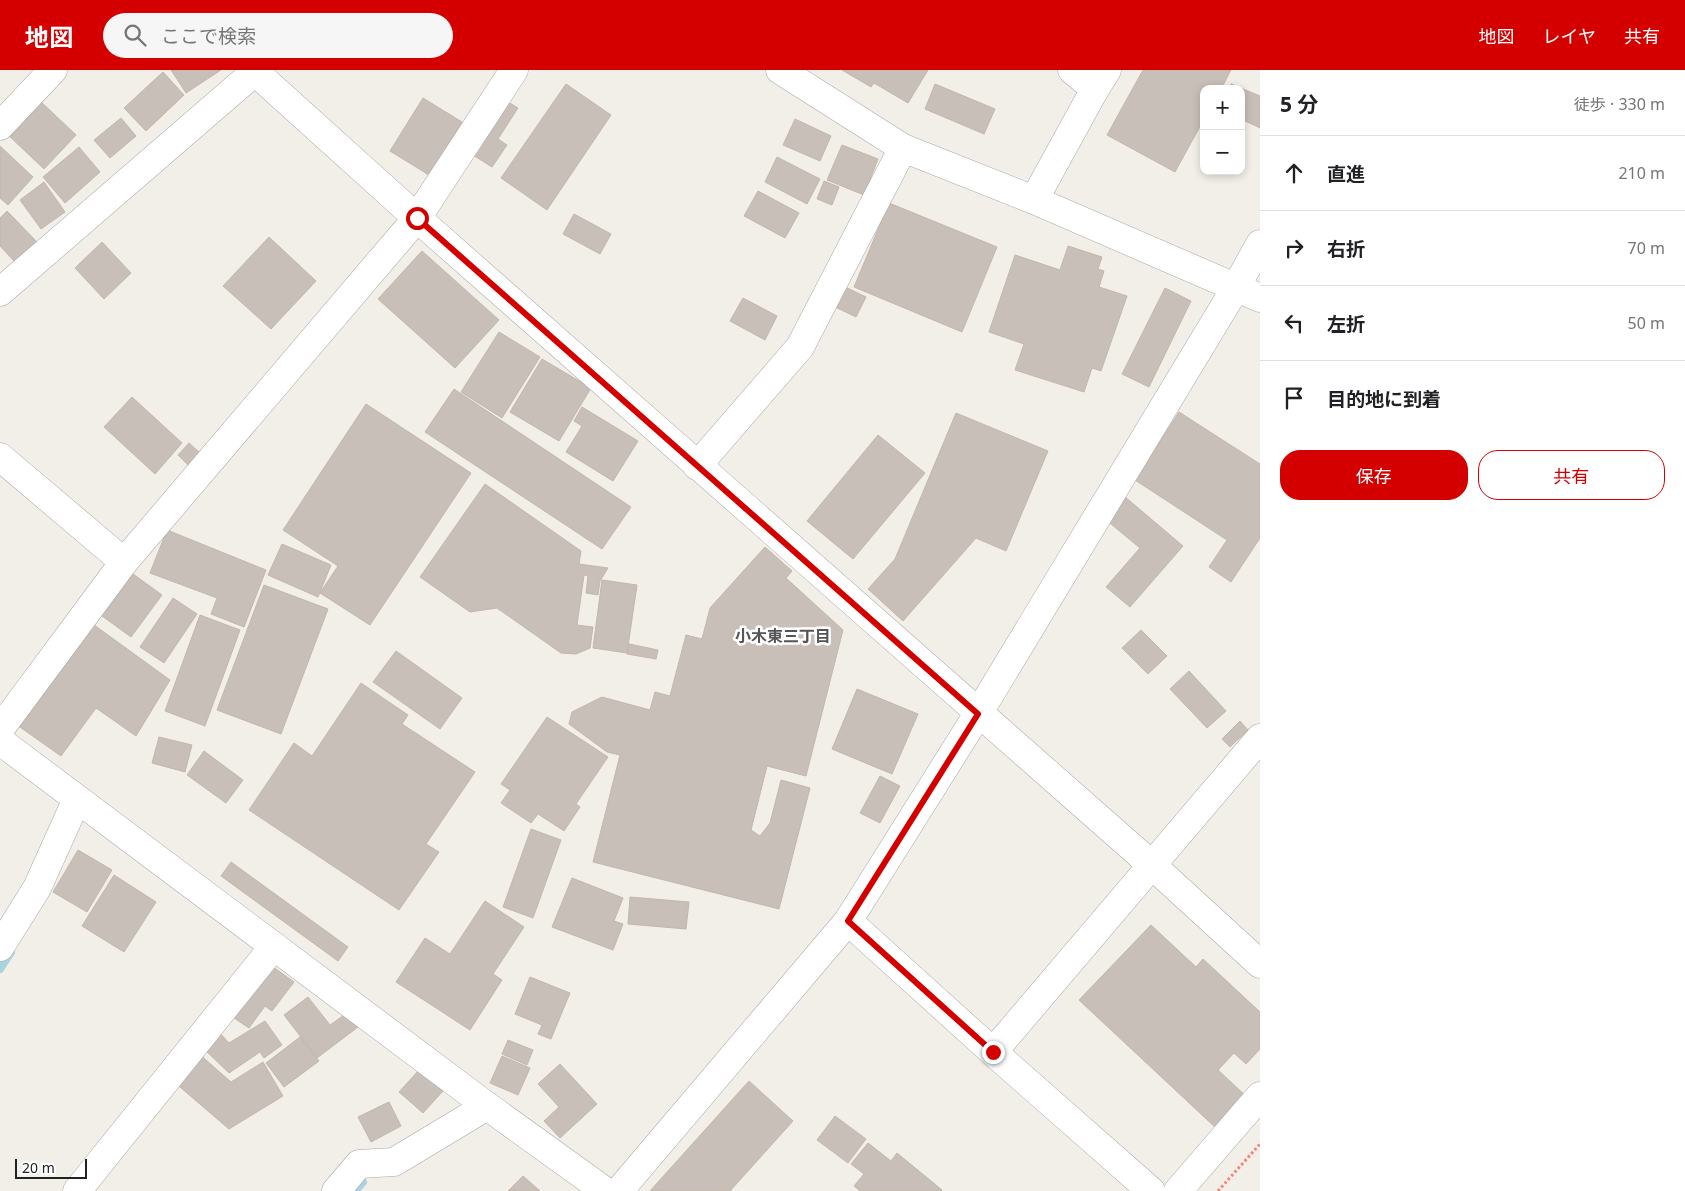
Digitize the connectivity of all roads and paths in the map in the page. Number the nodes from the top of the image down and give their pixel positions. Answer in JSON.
{"nodes":[{"id":1,"x":52,"y":70,"type":"edge"},
{"id":2,"x":514,"y":70,"type":"edge"},
{"id":3,"x":780,"y":70,"type":"edge"},
{"id":4,"x":1072,"y":70,"type":"edge"},
{"id":5,"x":255,"y":71,"type":"edge"},
{"id":6,"x":1101,"y":79,"type":"edge"},
{"id":7,"x":0,"y":126,"type":"edge"},
{"id":8,"x":903,"y":148,"type":"junction"},
{"id":9,"x":1034,"y":200,"type":"junction"},
{"id":10,"x":417,"y":218,"type":"junction"},
{"id":11,"x":1260,"y":244,"type":"edge"},
{"id":12,"x":1235,"y":289,"type":"junction"},
{"id":13,"x":0,"y":292,"type":"edge"},
{"id":14,"x":1260,"y":298,"type":"edge"},
{"id":15,"x":0,"y":457,"type":"edge"},
{"id":16,"x":696,"y":466,"type":"junction"},
{"id":17,"x":124,"y":562,"type":"junction"},
{"id":18,"x":978,"y":714,"type":"junction"},
{"id":19,"x":0,"y":729,"type":"edge"},
{"id":20,"x":1260,"y":738,"type":"edge"},
{"id":21,"x":0,"y":741,"type":"edge"},
{"id":22,"x":77,"y":799,"type":"junction"},
{"id":23,"x":1152,"y":866,"type":"junction"},
{"id":24,"x":848,"y":921,"type":"junction"},
{"id":25,"x":274,"y":946,"type":"junction"},
{"id":26,"x":0,"y":947,"type":"edge"},
{"id":27,"x":1260,"y":964,"type":"edge"},
{"id":28,"x":993,"y":1052,"type":"junction"},
{"id":29,"x":1260,"y":1096,"type":"edge"},
{"id":30,"x":487,"y":1106,"type":"junction"},
{"id":31,"x":1260,"y":1144,"type":"edge"},
{"id":32,"x":77,"y":1191,"type":"edge"},
{"id":33,"x":336,"y":1191,"type":"edge"},
{"id":34,"x":604,"y":1191,"type":"edge"},
{"id":35,"x":619,"y":1191,"type":"edge"},
{"id":36,"x":1152,"y":1191,"type":"edge"},
{"id":37,"x":1178,"y":1191,"type":"edge"},
{"id":38,"x":1218,"y":1191,"type":"edge"}],
"edges":[{"from":1,"to":7,"type":"street"},
{"from":2,"to":10,"type":"street"},
{"from":3,"to":8,"type":"street"},
{"from":4,"to":6,"type":"street"},
{"from":5,"to":10,"type":"street"},
{"from":5,"to":13,"type":"street"},
{"from":6,"to":9,"type":"street"},
{"from":8,"to":9,"type":"street"},
{"from":8,"to":16,"type":"street"},
{"from":9,"to":12,"type":"street"},
{"from":10,"to":16,"type":"street"},
{"from":10,"to":17,"type":"street"},
{"from":11,"to":12,"type":"street"},
{"from":12,"to":14,"type":"street"},
{"from":12,"to":18,"type":"street"},
{"from":15,"to":17,"type":"street"},
{"from":16,"to":18,"type":"street"},
{"from":17,"to":19,"type":"street"},
{"from":18,"to":23,"type":"street"},
{"from":18,"to":24,"type":"street"},
{"from":20,"to":23,"type":"street"},
{"from":21,"to":22,"type":"street"},
{"from":22,"to":25,"type":"street"},
{"from":22,"to":26,"type":"street"},
{"from":23,"to":27,"type":"street"},
{"from":23,"to":28,"type":"street"},
{"from":24,"to":28,"type":"street"},
{"from":24,"to":35,"type":"street"},
{"from":25,"to":30,"type":"street"},
{"from":25,"to":32,"type":"street"},
{"from":28,"to":36,"type":"street"},
{"from":29,"to":37,"type":"street"},
{"from":30,"to":33,"type":"street"},
{"from":30,"to":34,"type":"street"},
{"from":31,"to":38,"type":"path"}]}
